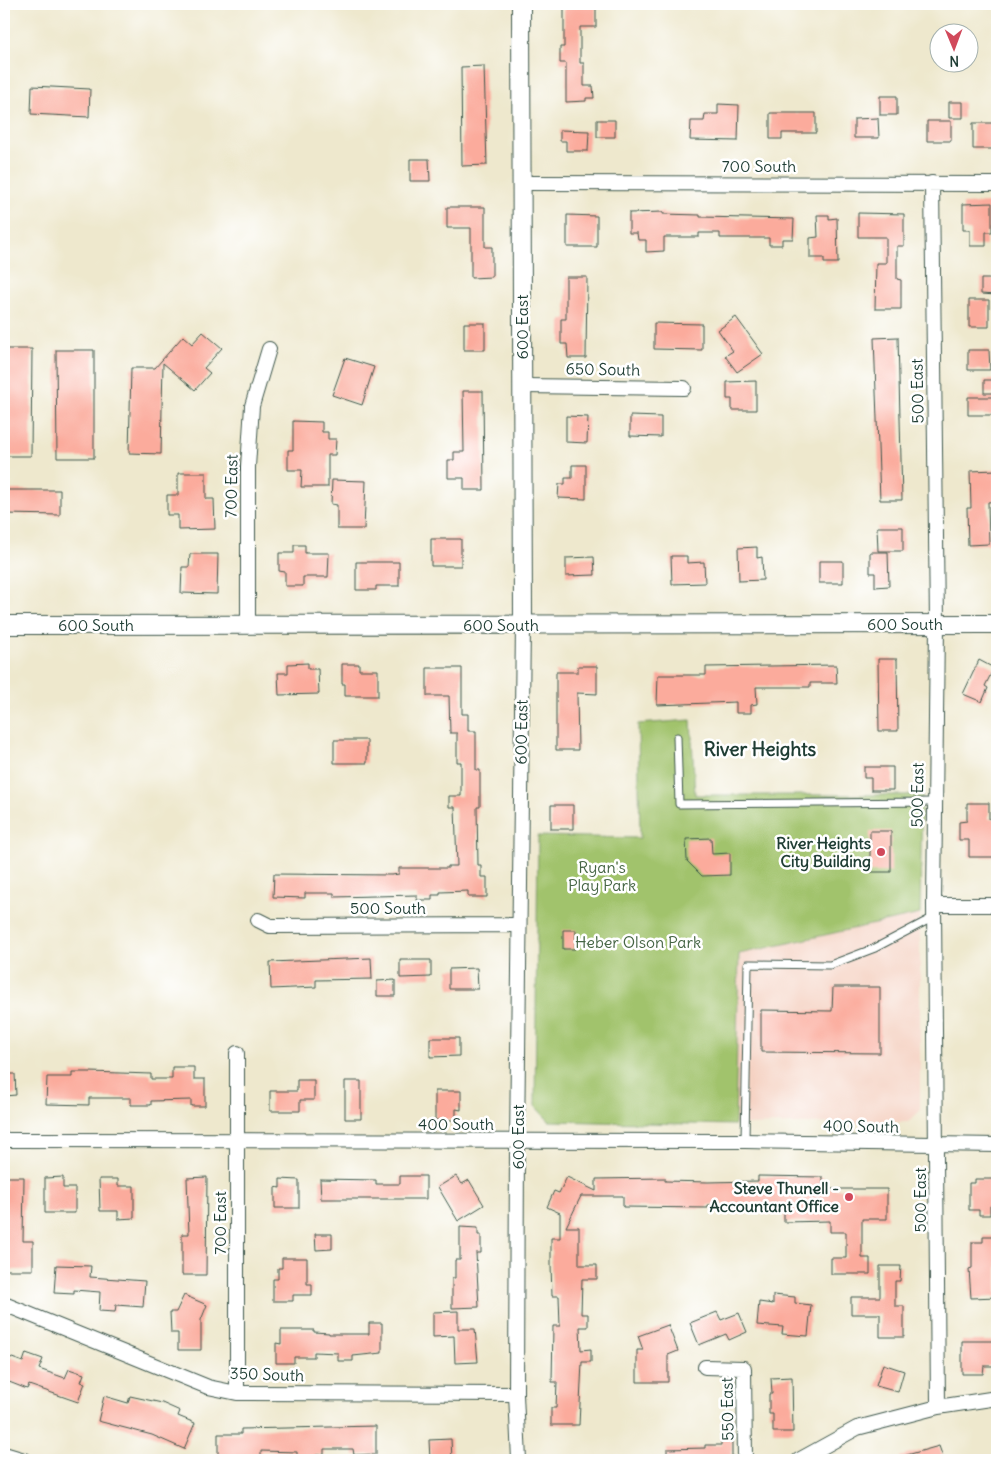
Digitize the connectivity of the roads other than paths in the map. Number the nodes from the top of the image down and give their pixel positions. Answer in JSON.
{"nodes":[{"id":1,"x":521,"y":4,"type":"edge"},
{"id":2,"x":932,"y":183,"type":"junction"},
{"id":3,"x":522,"y":184,"type":"junction"},
{"id":4,"x":997,"y":184,"type":"edge"},
{"id":5,"x":269,"y":349,"type":"dead end"},
{"id":6,"x":522,"y":386,"type":"junction"},
{"id":7,"x":684,"y":388,"type":"dead end"},
{"id":8,"x":523,"y":624,"type":"junction"},
{"id":9,"x":937,"y":624,"type":"junction"},
{"id":10,"x":997,"y":624,"type":"edge"},
{"id":11,"x":4,"y":625,"type":"edge"},
{"id":12,"x":248,"y":625,"type":"junction"},
{"id":13,"x":677,"y":738,"type":"dead end"},
{"id":14,"x":934,"y":802,"type":"junction"},
{"id":15,"x":997,"y":905,"type":"edge"},
{"id":16,"x":934,"y":911,"type":"junction"},
{"id":17,"x":258,"y":920,"type":"dead end"},
{"id":18,"x":519,"y":925,"type":"junction"},
{"id":19,"x":237,"y":1053,"type":"dead end"},
{"id":20,"x":4,"y":1140,"type":"edge"},
{"id":21,"x":237,"y":1141,"type":"junction"},
{"id":22,"x":745,"y":1141,"type":"junction"},
{"id":23,"x":518,"y":1142,"type":"junction"},
{"id":24,"x":938,"y":1145,"type":"junction"},
{"id":25,"x":997,"y":1145,"type":"edge"},
{"id":26,"x":4,"y":1304,"type":"edge"},
{"id":27,"x":705,"y":1367,"type":"dead end"},
{"id":28,"x":237,"y":1393,"type":"junction"},
{"id":29,"x":516,"y":1394,"type":"junction"},
{"id":30,"x":997,"y":1398,"type":"edge"},
{"id":31,"x":938,"y":1408,"type":"junction"},
{"id":32,"x":4,"y":1454,"type":"edge"},
{"id":33,"x":24,"y":1460,"type":"edge"},
{"id":34,"x":519,"y":1460,"type":"edge"},
{"id":35,"x":745,"y":1460,"type":"edge"},
{"id":36,"x":799,"y":1460,"type":"edge"}],
"edges":[{"from":1,"to":3,"type":"street","name":"600 East"},
{"from":2,"to":3,"type":"street","name":"700 South"},
{"from":2,"to":4,"type":"street","name":"700 South"},
{"from":2,"to":9,"type":"street","name":"500 East"},
{"from":3,"to":6,"type":"street","name":"600 East"},
{"from":5,"to":12,"type":"street","name":"700 East"},
{"from":6,"to":7,"type":"street","name":"650 South"},
{"from":6,"to":8,"type":"street","name":"600 East"},
{"from":8,"to":9,"type":"street","name":"600 South"},
{"from":8,"to":12,"type":"street","name":"600 South"},
{"from":8,"to":18,"type":"street","name":"600 East"},
{"from":9,"to":10,"type":"street","name":"600 South"},
{"from":9,"to":14,"type":"street","name":"500 East"},
{"from":11,"to":12,"type":"street","name":"600 South"},
{"from":13,"to":14,"type":"lane"},
{"from":14,"to":16,"type":"street","name":"500 East"},
{"from":15,"to":16,"type":"street"},
{"from":16,"to":22,"type":"lane"},
{"from":16,"to":24,"type":"street","name":"500 East"},
{"from":17,"to":18,"type":"street","name":"500 South"},
{"from":18,"to":23,"type":"street","name":"600 East"},
{"from":19,"to":21,"type":"street","name":"700 East"},
{"from":20,"to":21,"type":"street","name":"400 South"},
{"from":21,"to":23,"type":"street","name":"400 South"},
{"from":21,"to":28,"type":"street","name":"700 East"},
{"from":22,"to":23,"type":"street","name":"400 South"},
{"from":22,"to":24,"type":"street","name":"400 South"},
{"from":23,"to":29,"type":"street","name":"600 East"},
{"from":24,"to":25,"type":"street","name":"400 South"},
{"from":24,"to":31,"type":"street","name":"500 East"},
{"from":26,"to":28,"type":"street","name":"350 South"},
{"from":27,"to":35,"type":"street","name":"550 East"},
{"from":28,"to":29,"type":"street","name":"350 South"},
{"from":29,"to":34,"type":"street","name":"600 East"},
{"from":30,"to":31,"type":"street"},
{"from":31,"to":36,"type":"street"},
{"from":32,"to":33,"type":"street"}]}
